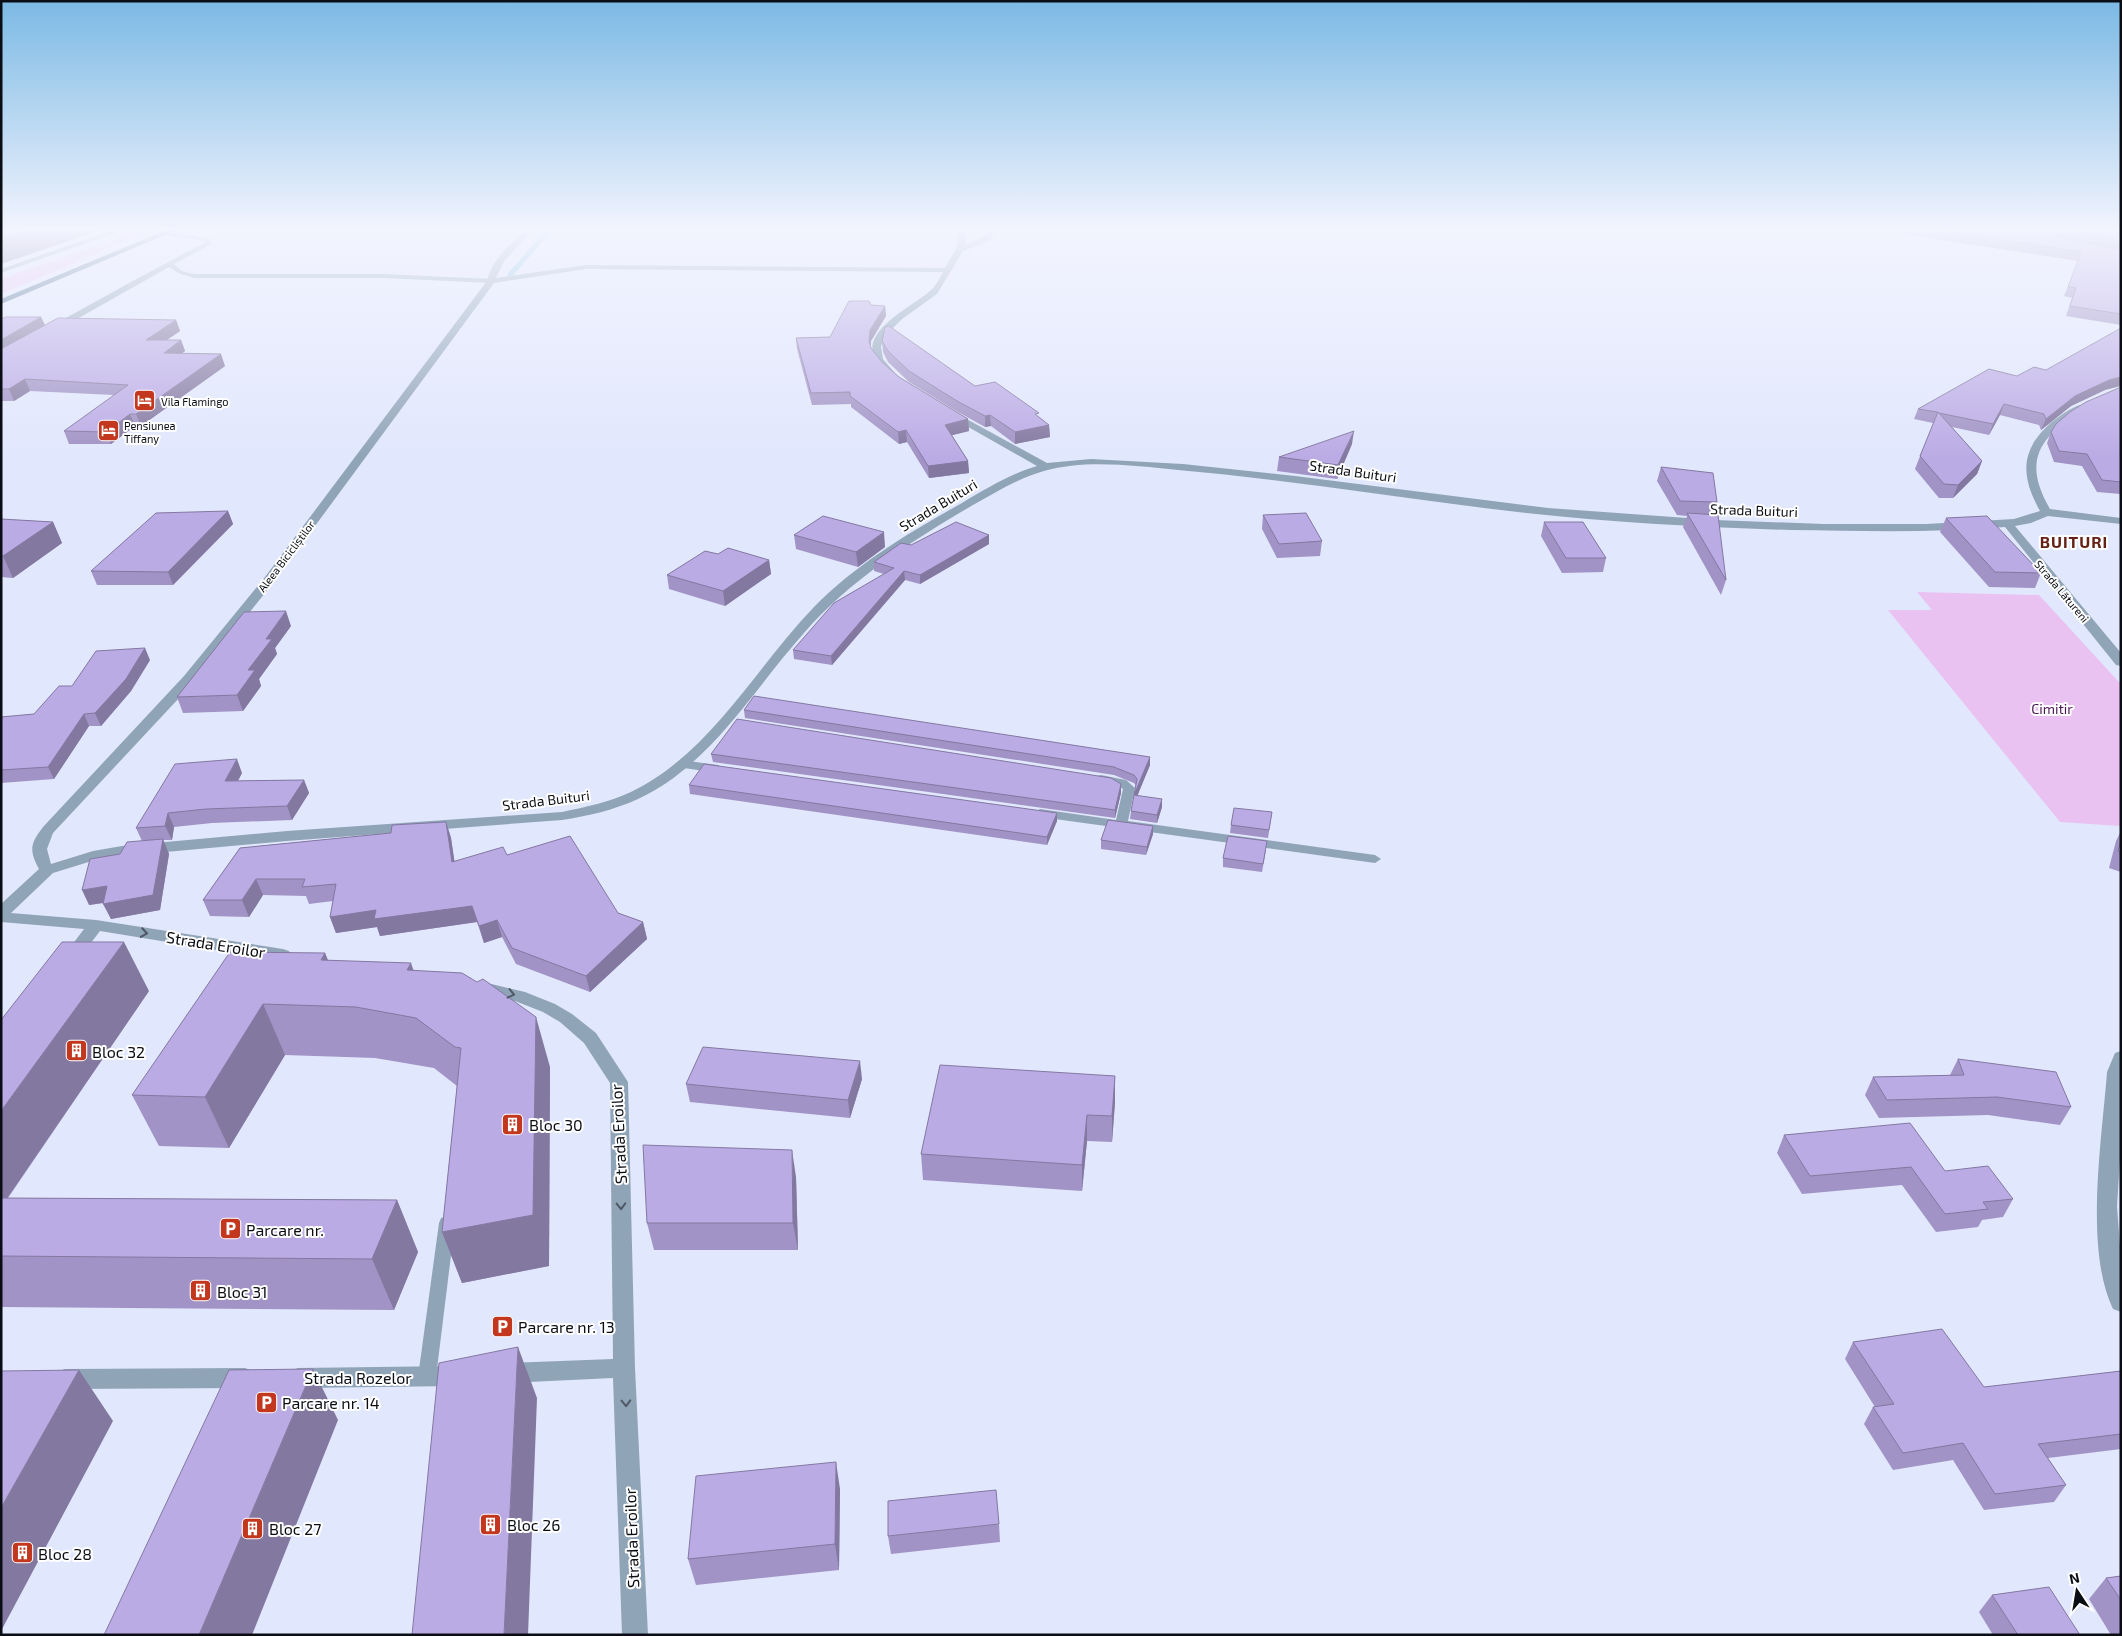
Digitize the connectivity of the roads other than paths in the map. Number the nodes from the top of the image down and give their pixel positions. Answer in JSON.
{"nodes":[{"id":1,"x":96,"y":305,"type":"edge"},
{"id":2,"x":473,"y":305,"type":"edge"},
{"id":3,"x":916,"y":305,"type":"edge"},
{"id":4,"x":52,"y":330,"type":"edge"},
{"id":5,"x":896,"y":378,"type":"edge"},
{"id":6,"x":2089,"y":404,"type":"edge"},
{"id":7,"x":940,"y":407,"type":"edge"},
{"id":8,"x":1044,"y":466,"type":"junction"},
{"id":9,"x":2046,"y":512,"type":"junction"},
{"id":10,"x":2121,"y":521,"type":"edge"},
{"id":11,"x":2007,"y":523,"type":"junction"},
{"id":12,"x":2121,"y":662,"type":"edge"},
{"id":13,"x":681,"y":764,"type":"junction"},
{"id":14,"x":730,"y":770,"type":"edge"},
{"id":15,"x":1085,"y":776,"type":"edge"},
{"id":16,"x":1023,"y":811,"type":"edge"},
{"id":17,"x":1121,"y":824,"type":"junction"},
{"id":18,"x":1376,"y":859,"type":"dead end"},
{"id":19,"x":47,"y":870,"type":"junction"},
{"id":20,"x":1,"y":915,"type":"edge"},
{"id":21,"x":96,"y":925,"type":"junction"},
{"id":22,"x":302,"y":958,"type":"edge"},
{"id":23,"x":62,"y":969,"type":"edge"},
{"id":24,"x":468,"y":985,"type":"edge"},
{"id":25,"x":2121,"y":1058,"type":"edge"},
{"id":26,"x":450,"y":1202,"type":"edge"},
{"id":27,"x":2121,"y":1303,"type":"edge"},
{"id":28,"x":624,"y":1368,"type":"junction"},
{"id":29,"x":428,"y":1377,"type":"junction"},
{"id":30,"x":41,"y":1379,"type":"edge"},
{"id":31,"x":634,"y":1635,"type":"edge"}],
"edges":[{"from":1,"to":4,"type":"lane"},
{"from":2,"to":19,"type":"street","name":"Aleea Bicicliștilor"},
{"from":3,"to":5,"type":"street"},
{"from":6,"to":9,"type":"street"},
{"from":7,"to":8,"type":"street"},
{"from":8,"to":11,"type":"street","name":"Strada Buituri"},
{"from":8,"to":13,"type":"street","name":"Strada Buituri"},
{"from":9,"to":10,"type":"street"},
{"from":9,"to":11,"type":"street"},
{"from":11,"to":12,"type":"street","name":"Strada Lătureni"},
{"from":13,"to":14,"type":"lane"},
{"from":13,"to":19,"type":"street","name":"Strada Buituri"},
{"from":15,"to":17,"type":"lane"},
{"from":16,"to":17,"type":"lane"},
{"from":17,"to":18,"type":"lane"},
{"from":19,"to":20,"type":"street","name":"Strada Buituri"},
{"from":20,"to":21,"type":"street","name":"Strada Eroilor"},
{"from":21,"to":22,"type":"street","name":"Strada Eroilor","one_way":true},
{"from":21,"to":23,"type":"street"},
{"from":24,"to":28,"type":"street","name":"Strada Eroilor","one_way":true},
{"from":25,"to":27,"type":"street"},
{"from":26,"to":29,"type":"lane"},
{"from":28,"to":29,"type":"street","name":"Strada Rozelor"},
{"from":28,"to":31,"type":"street","name":"Strada Eroilor","one_way":true},
{"from":29,"to":30,"type":"street","name":"Strada Rozelor"}]}
